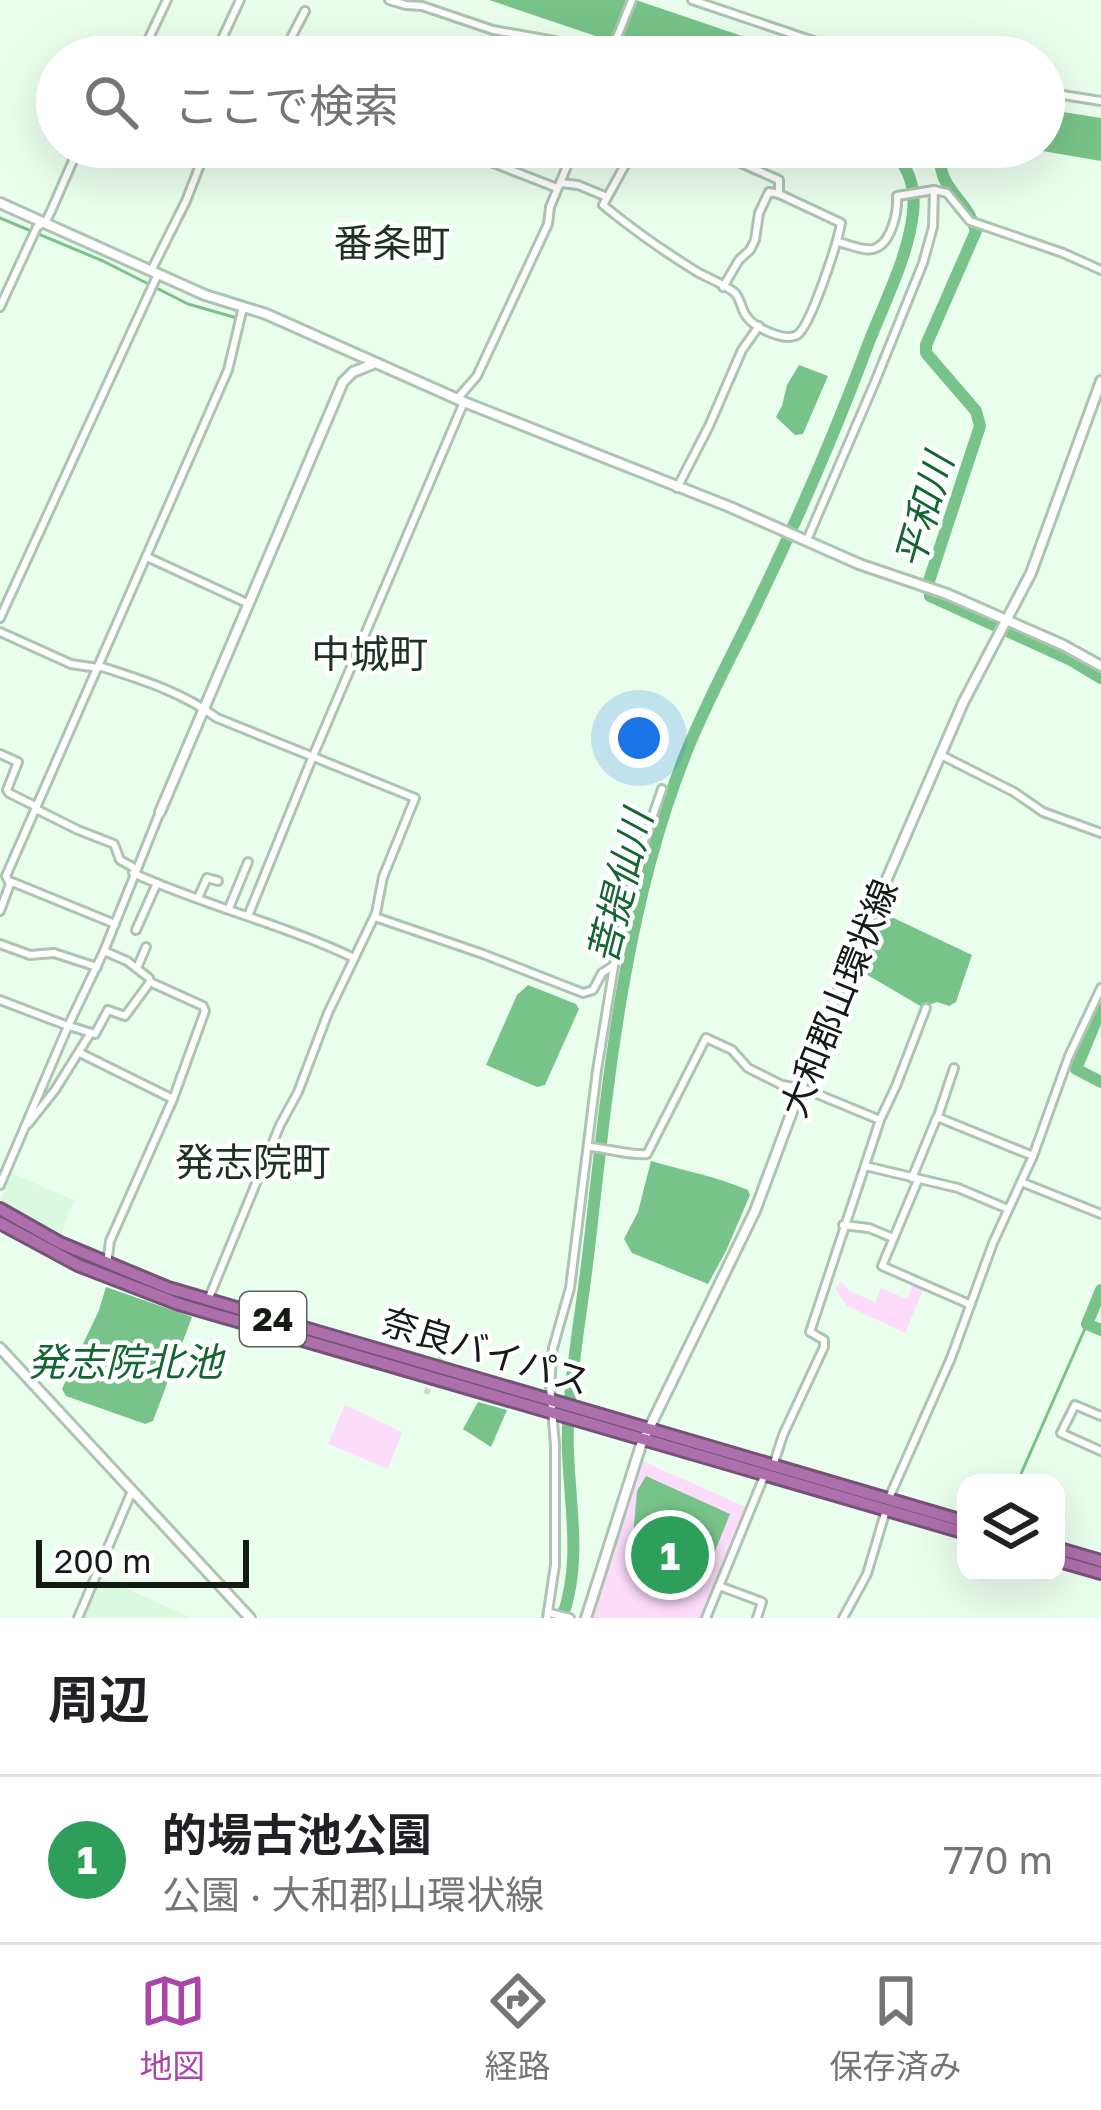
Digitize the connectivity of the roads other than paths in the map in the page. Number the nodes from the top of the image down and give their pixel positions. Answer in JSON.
{"nodes":[{"id":1,"x":167,"y":0,"type":"edge"},
{"id":2,"x":239,"y":0,"type":"edge"},
{"id":3,"x":389,"y":0,"type":"edge"},
{"id":4,"x":632,"y":0,"type":"edge"},
{"id":5,"x":692,"y":0,"type":"edge"},
{"id":6,"x":305,"y":11,"type":"dead end"},
{"id":7,"x":150,"y":36,"type":"edge"},
{"id":8,"x":223,"y":36,"type":"edge"},
{"id":9,"x":292,"y":36,"type":"edge"},
{"id":10,"x":527,"y":36,"type":"edge"},
{"id":11,"x":618,"y":36,"type":"edge"},
{"id":12,"x":799,"y":36,"type":"edge"},
{"id":13,"x":1065,"y":95,"type":"edge"},
{"id":14,"x":1101,"y":101,"type":"edge"},
{"id":15,"x":70,"y":168,"type":"edge"},
{"id":16,"x":199,"y":168,"type":"edge"},
{"id":17,"x":511,"y":168,"type":"edge"},
{"id":18,"x":566,"y":168,"type":"edge"},
{"id":19,"x":624,"y":168,"type":"edge"},
{"id":20,"x":752,"y":168,"type":"edge"},
{"id":21,"x":559,"y":185,"type":"junction"},
{"id":22,"x":934,"y":190,"type":"junction"},
{"id":23,"x":779,"y":194,"type":"junction"},
{"id":24,"x":608,"y":197,"type":"junction"},
{"id":25,"x":0,"y":203,"type":"edge"},
{"id":26,"x":42,"y":223,"type":"junction"},
{"id":27,"x":838,"y":242,"type":"junction"},
{"id":28,"x":1101,"y":270,"type":"edge"},
{"id":29,"x":155,"y":272,"type":"junction"},
{"id":30,"x":723,"y":286,"type":"junction"},
{"id":31,"x":0,"y":307,"type":"edge"},
{"id":32,"x":243,"y":307,"type":"junction"},
{"id":33,"x":758,"y":326,"type":"junction"},
{"id":34,"x":374,"y":363,"type":"junction"},
{"id":35,"x":1101,"y":381,"type":"edge"},
{"id":36,"x":460,"y":400,"type":"junction"},
{"id":37,"x":1097,"y":409,"type":"edge"},
{"id":38,"x":677,"y":488,"type":"junction"},
{"id":39,"x":805,"y":541,"type":"junction"},
{"id":40,"x":147,"y":557,"type":"junction"},
{"id":41,"x":249,"y":604,"type":"junction"},
{"id":42,"x":0,"y":618,"type":"edge"},
{"id":43,"x":1004,"y":628,"type":"junction"},
{"id":44,"x":0,"y":632,"type":"edge"},
{"id":45,"x":1101,"y":666,"type":"edge"},
{"id":46,"x":98,"y":667,"type":"junction"},
{"id":47,"x":205,"y":709,"type":"junction"},
{"id":48,"x":0,"y":754,"type":"edge"},
{"id":49,"x":941,"y":755,"type":"junction"},
{"id":50,"x":313,"y":756,"type":"junction"},
{"id":51,"x":662,"y":789,"type":"dead end"},
{"id":52,"x":37,"y":808,"type":"junction"},
{"id":53,"x":160,"y":812,"type":"joint"},
{"id":54,"x":1101,"y":832,"type":"edge"},
{"id":55,"x":248,"y":862,"type":"dead end"},
{"id":56,"x":135,"y":872,"type":"junction"},
{"id":57,"x":8,"y":880,"type":"junction"},
{"id":58,"x":218,"y":881,"type":"dead end"},
{"id":59,"x":158,"y":883,"type":"junction"},
{"id":60,"x":197,"y":899,"type":"junction"},
{"id":61,"x":229,"y":908,"type":"junction"},
{"id":62,"x":0,"y":911,"type":"edge"},
{"id":63,"x":248,"y":916,"type":"junction"},
{"id":64,"x":375,"y":916,"type":"junction"},
{"id":65,"x":115,"y":924,"type":"junction"},
{"id":66,"x":136,"y":930,"type":"dead end"},
{"id":67,"x":0,"y":944,"type":"edge"},
{"id":68,"x":146,"y":947,"type":"dead end"},
{"id":69,"x":104,"y":951,"type":"junction"},
{"id":70,"x":354,"y":958,"type":"junction"},
{"id":71,"x":614,"y":966,"type":"junction"},
{"id":72,"x":97,"y":968,"type":"junction"},
{"id":73,"x":136,"y":968,"type":"junction"},
{"id":74,"x":150,"y":982,"type":"junction"},
{"id":75,"x":1101,"y":988,"type":"edge"},
{"id":76,"x":0,"y":1000,"type":"edge"},
{"id":77,"x":926,"y":1008,"type":"dead end"},
{"id":78,"x":69,"y":1026,"type":"junction"},
{"id":79,"x":90,"y":1034,"type":"junction"},
{"id":80,"x":80,"y":1053,"type":"junction"},
{"id":81,"x":954,"y":1068,"type":"dead end"},
{"id":82,"x":800,"y":1089,"type":"junction"},
{"id":83,"x":172,"y":1099,"type":"junction"},
{"id":84,"x":937,"y":1118,"type":"junction"},
{"id":85,"x":880,"y":1120,"type":"junction"},
{"id":86,"x":25,"y":1126,"type":"junction"},
{"id":87,"x":590,"y":1147,"type":"junction"},
{"id":88,"x":1033,"y":1156,"type":"junction"},
{"id":89,"x":865,"y":1166,"type":"junction"},
{"id":90,"x":915,"y":1179,"type":"junction"},
{"id":91,"x":1021,"y":1182,"type":"junction"},
{"id":92,"x":0,"y":1185,"type":"edge"},
{"id":93,"x":0,"y":1209,"type":"edge"},
{"id":94,"x":1008,"y":1209,"type":"junction"},
{"id":95,"x":1101,"y":1214,"type":"edge"},
{"id":96,"x":0,"y":1223,"type":"edge"},
{"id":97,"x":843,"y":1225,"type":"junction"},
{"id":98,"x":893,"y":1238,"type":"junction"},
{"id":99,"x":106,"y":1264,"type":"junction"},
{"id":100,"x":208,"y":1300,"type":"junction"},
{"id":101,"x":970,"y":1304,"type":"junction"},
{"id":102,"x":0,"y":1348,"type":"edge"},
{"id":103,"x":554,"y":1408,"type":"junction"},
{"id":104,"x":1101,"y":1416,"type":"edge"},
{"id":105,"x":646,"y":1434,"type":"junction"},
{"id":106,"x":1101,"y":1451,"type":"edge"},
{"id":107,"x":769,"y":1470,"type":"junction"},
{"id":108,"x":132,"y":1491,"type":"junction"},
{"id":109,"x":887,"y":1505,"type":"junction"},
{"id":110,"x":957,"y":1520,"type":"edge"},
{"id":111,"x":957,"y":1530,"type":"edge"},
{"id":112,"x":1065,"y":1551,"type":"edge"},
{"id":113,"x":1101,"y":1562,"type":"edge"},
{"id":114,"x":1065,"y":1563,"type":"edge"},
{"id":115,"x":1101,"y":1574,"type":"edge"},
{"id":116,"x":719,"y":1586,"type":"junction"},
{"id":117,"x":549,"y":1615,"type":"edge"},
{"id":118,"x":79,"y":1618,"type":"edge"},
{"id":119,"x":250,"y":1618,"type":"edge"},
{"id":120,"x":570,"y":1618,"type":"edge"},
{"id":121,"x":586,"y":1618,"type":"edge"},
{"id":122,"x":706,"y":1618,"type":"edge"},
{"id":123,"x":757,"y":1618,"type":"edge"},
{"id":124,"x":843,"y":1618,"type":"edge"}],
"edges":[{"from":1,"to":7,"type":"street"},
{"from":2,"to":8,"type":"street"},
{"from":3,"to":10,"type":"street"},
{"from":4,"to":11,"type":"street"},
{"from":5,"to":12,"type":"street"},
{"from":6,"to":9,"type":"street"},
{"from":13,"to":14,"type":"street"},
{"from":15,"to":26,"type":"street"},
{"from":16,"to":29,"type":"street"},
{"from":17,"to":21,"type":"street"},
{"from":18,"to":21,"type":"street"},
{"from":19,"to":24,"type":"street"},
{"from":20,"to":23,"type":"street"},
{"from":21,"to":24,"type":"street"},
{"from":21,"to":36,"type":"street"},
{"from":22,"to":27,"type":"street"},
{"from":22,"to":28,"type":"street"},
{"from":22,"to":39,"type":"street"},
{"from":23,"to":27,"type":"street"},
{"from":23,"to":30,"type":"street"},
{"from":24,"to":30,"type":"street"},
{"from":25,"to":26,"type":"street"},
{"from":26,"to":29,"type":"street"},
{"from":26,"to":31,"type":"street"},
{"from":27,"to":33,"type":"street"},
{"from":29,"to":32,"type":"street"},
{"from":29,"to":42,"type":"street"},
{"from":30,"to":33,"type":"street"},
{"from":32,"to":34,"type":"street"},
{"from":32,"to":40,"type":"street"},
{"from":33,"to":38,"type":"street"},
{"from":34,"to":36,"type":"street"},
{"from":34,"to":41,"type":"street"},
{"from":35,"to":37,"type":"street","name":"大和郡山環状線"},
{"from":36,"to":38,"type":"street"},
{"from":36,"to":50,"type":"street"},
{"from":37,"to":43,"type":"street","name":"大和郡山環状線"},
{"from":38,"to":39,"type":"street"},
{"from":39,"to":43,"type":"street"},
{"from":40,"to":41,"type":"street"},
{"from":40,"to":46,"type":"street"},
{"from":41,"to":47,"type":"street"},
{"from":43,"to":45,"type":"street"},
{"from":43,"to":49,"type":"street","name":"大和郡山環状線"},
{"from":44,"to":46,"type":"street"},
{"from":46,"to":47,"type":"street"},
{"from":46,"to":52,"type":"street"},
{"from":47,"to":50,"type":"street"},
{"from":47,"to":53,"type":"street"},
{"from":48,"to":52,"type":"street"},
{"from":49,"to":54,"type":"street"},
{"from":49,"to":82,"type":"street","name":"大和郡山環状線"},
{"from":50,"to":63,"type":"street"},
{"from":50,"to":64,"type":"street"},
{"from":51,"to":71,"type":"street"},
{"from":52,"to":56,"type":"street"},
{"from":52,"to":57,"type":"street"},
{"from":53,"to":56,"type":"street"},
{"from":55,"to":61,"type":"street"},
{"from":56,"to":59,"type":"street"},
{"from":56,"to":65,"type":"street"},
{"from":57,"to":62,"type":"street"},
{"from":57,"to":65,"type":"street"},
{"from":58,"to":60,"type":"street"},
{"from":59,"to":60,"type":"street"},
{"from":59,"to":66,"type":"street"},
{"from":60,"to":61,"type":"street"},
{"from":61,"to":63,"type":"street"},
{"from":63,"to":70,"type":"street"},
{"from":64,"to":70,"type":"street"},
{"from":64,"to":71,"type":"street"},
{"from":65,"to":69,"type":"street"},
{"from":67,"to":72,"type":"street"},
{"from":68,"to":73,"type":"street"},
{"from":69,"to":72,"type":"street"},
{"from":69,"to":73,"type":"street"},
{"from":70,"to":100,"type":"street"},
{"from":71,"to":87,"type":"street"},
{"from":72,"to":78,"type":"street"},
{"from":73,"to":74,"type":"street"},
{"from":74,"to":79,"type":"street"},
{"from":74,"to":83,"type":"street"},
{"from":75,"to":88,"type":"street"},
{"from":76,"to":78,"type":"street"},
{"from":77,"to":85,"type":"street"},
{"from":78,"to":79,"type":"street"},
{"from":78,"to":86,"type":"street"},
{"from":79,"to":80,"type":"street"},
{"from":80,"to":83,"type":"street"},
{"from":80,"to":86,"type":"street"},
{"from":81,"to":84,"type":"street"},
{"from":82,"to":85,"type":"street"},
{"from":82,"to":87,"type":"street"},
{"from":82,"to":105,"type":"street","name":"大和郡山環状線"},
{"from":83,"to":99,"type":"street"},
{"from":84,"to":88,"type":"street"},
{"from":84,"to":90,"type":"street"},
{"from":85,"to":89,"type":"street"},
{"from":86,"to":92,"type":"street"},
{"from":87,"to":103,"type":"street"},
{"from":88,"to":91,"type":"street"},
{"from":89,"to":90,"type":"street"},
{"from":89,"to":97,"type":"street"},
{"from":90,"to":94,"type":"street"},
{"from":90,"to":98,"type":"street"},
{"from":91,"to":94,"type":"street"},
{"from":91,"to":95,"type":"street"},
{"from":93,"to":99,"type":"highway","name":"奈良バイパス","number":"24"},
{"from":94,"to":101,"type":"street"},
{"from":96,"to":103,"type":"highway","name":"奈良バイパス","number":"24"},
{"from":97,"to":98,"type":"street"},
{"from":97,"to":107,"type":"street"},
{"from":98,"to":101,"type":"street"},
{"from":99,"to":100,"type":"highway","name":"奈良バイパス","number":"24"},
{"from":100,"to":103,"type":"highway","name":"奈良バイパス","number":"24"},
{"from":101,"to":109,"type":"street"},
{"from":102,"to":108,"type":"street"},
{"from":103,"to":105,"type":"highway","name":"奈良バイパス","number":"24"},
{"from":103,"to":117,"type":"street"},
{"from":104,"to":106,"type":"street"},
{"from":105,"to":107,"type":"highway","name":"奈良バイパス","number":"24"},
{"from":105,"to":121,"type":"street","name":"大和郡山環状線"},
{"from":107,"to":109,"type":"highway","name":"奈良バイパス","number":"24"},
{"from":107,"to":116,"type":"street"},
{"from":108,"to":118,"type":"street"},
{"from":108,"to":119,"type":"street"},
{"from":109,"to":110,"type":"highway","name":"奈良バイパス","number":"24"},
{"from":109,"to":111,"type":"highway","name":"奈良バイパス","number":"24"},
{"from":109,"to":124,"type":"street"},
{"from":112,"to":113,"type":"highway"},
{"from":114,"to":115,"type":"highway"},
{"from":116,"to":122,"type":"street"},
{"from":116,"to":123,"type":"street"},
{"from":117,"to":120,"type":"street"}]}
